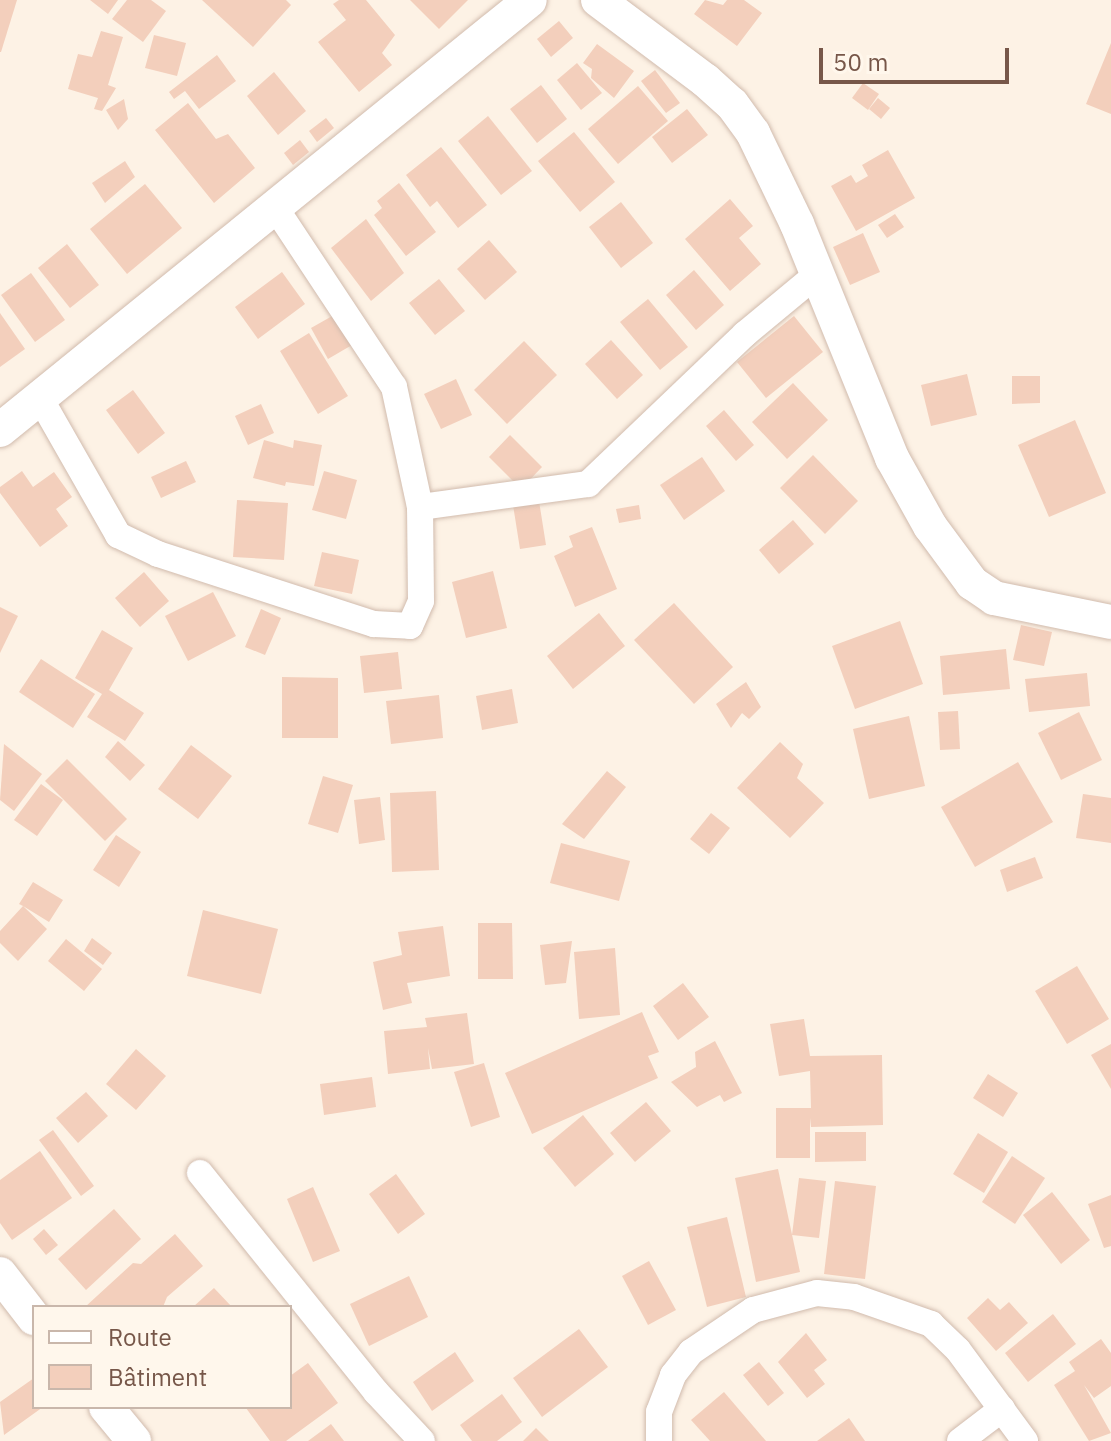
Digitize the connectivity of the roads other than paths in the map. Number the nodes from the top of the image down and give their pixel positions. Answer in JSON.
{"nodes":[{"id":1,"x":530,"y":0,"type":"edge"},
{"id":2,"x":598,"y":0,"type":"edge"},
{"id":3,"x":275,"y":207,"type":"junction"},
{"id":4,"x":816,"y":275,"type":"junction"},
{"id":5,"x":40,"y":398,"type":"junction"},
{"id":6,"x":0,"y":430,"type":"edge"},
{"id":7,"x":420,"y":507,"type":"junction"},
{"id":8,"x":1111,"y":622,"type":"edge"},
{"id":9,"x":200,"y":1173,"type":"dead end"},
{"id":10,"x":0,"y":1274,"type":"edge"},
{"id":11,"x":32,"y":1315,"type":"edge"},
{"id":12,"x":108,"y":1409,"type":"edge"},
{"id":13,"x":1002,"y":1409,"type":"junction"},
{"id":14,"x":134,"y":1441,"type":"edge"},
{"id":15,"x":422,"y":1441,"type":"edge"},
{"id":16,"x":659,"y":1441,"type":"edge"},
{"id":17,"x":960,"y":1441,"type":"edge"},
{"id":18,"x":1025,"y":1441,"type":"edge"}],
"edges":[{"from":1,"to":3,"type":"street"},
{"from":2,"to":4,"type":"street"},
{"from":3,"to":5,"type":"street"},
{"from":3,"to":7,"type":"street"},
{"from":4,"to":7,"type":"street"},
{"from":4,"to":8,"type":"street"},
{"from":5,"to":6,"type":"street"},
{"from":5,"to":7,"type":"street"},
{"from":9,"to":15,"type":"street"},
{"from":10,"to":11,"type":"street"},
{"from":12,"to":14,"type":"street"},
{"from":13,"to":16,"type":"street"},
{"from":13,"to":17,"type":"street"},
{"from":13,"to":18,"type":"street"}]}
